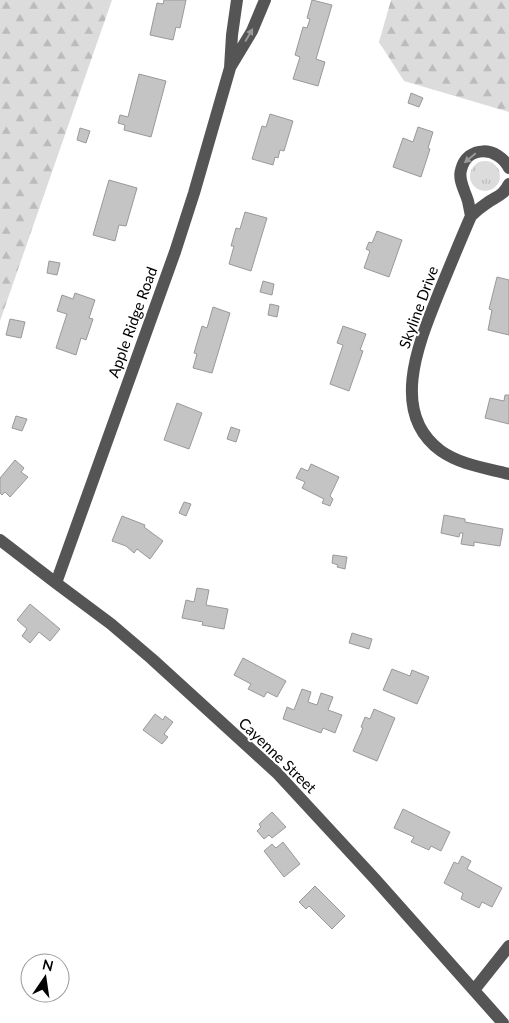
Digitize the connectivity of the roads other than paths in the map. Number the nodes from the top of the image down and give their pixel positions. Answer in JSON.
{"nodes":[{"id":1,"x":237,"y":0,"type":"edge"},
{"id":2,"x":265,"y":0,"type":"edge"},
{"id":3,"x":230,"y":68,"type":"junction"},
{"id":4,"x":509,"y":168,"type":"edge"},
{"id":5,"x":509,"y":184,"type":"edge"},
{"id":6,"x":470,"y":216,"type":"junction"},
{"id":7,"x":509,"y":474,"type":"edge"},
{"id":8,"x":0,"y":540,"type":"edge"},
{"id":9,"x":56,"y":583,"type":"junction"},
{"id":10,"x":509,"y":946,"type":"edge"},
{"id":11,"x":474,"y":990,"type":"junction"},
{"id":12,"x":504,"y":1023,"type":"edge"}],
"edges":[{"from":1,"to":3,"type":"street","name":"Apple Ridge Road"},
{"from":3,"to":2,"type":"street","name":"Apple Ridge Road","one_way":true},
{"from":3,"to":9,"type":"street","name":"Apple Ridge Road"},
{"from":4,"to":6,"type":"street","one_way":true},
{"from":5,"to":6,"type":"street"},
{"from":6,"to":7,"type":"street","name":"Skyline Drive"},
{"from":8,"to":9,"type":"street","name":"Cayenne Street"},
{"from":9,"to":11,"type":"street","name":"Cayenne Street"},
{"from":10,"to":11,"type":"street"},
{"from":11,"to":12,"type":"street","name":"Cayenne Street"}]}
